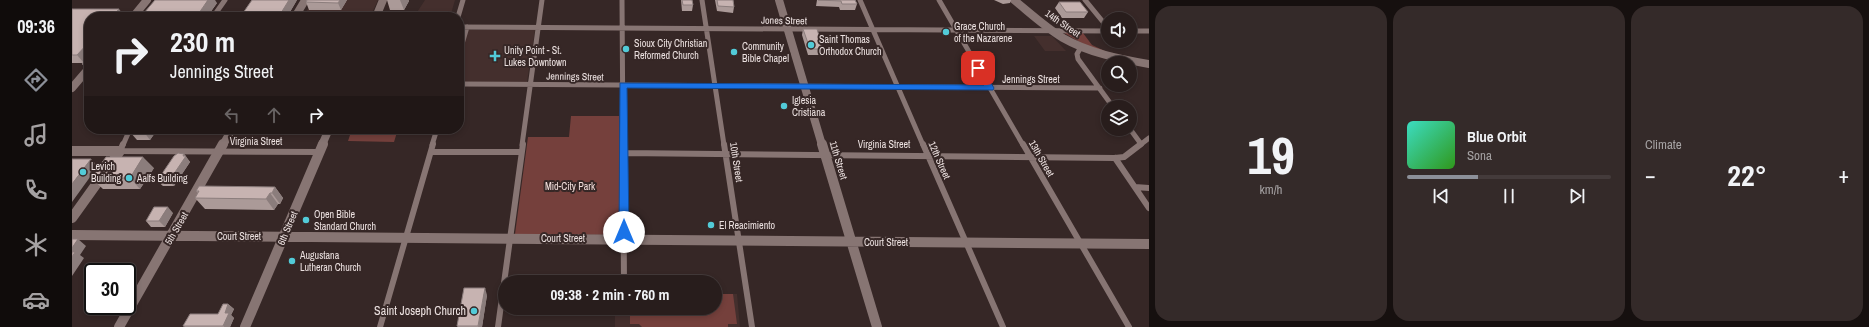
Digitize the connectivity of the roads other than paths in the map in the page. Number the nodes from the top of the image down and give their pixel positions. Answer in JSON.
{"nodes":[{"id":1,"x":148,"y":0,"type":"edge"},
{"id":2,"x":225,"y":0,"type":"edge"},
{"id":3,"x":383,"y":0,"type":"edge"},
{"id":4,"x":463,"y":0,"type":"edge"},
{"id":5,"x":542,"y":0,"type":"edge"},
{"id":6,"x":622,"y":0,"type":"edge"},
{"id":7,"x":702,"y":0,"type":"edge"},
{"id":8,"x":780,"y":0,"type":"edge"},
{"id":9,"x":860,"y":0,"type":"edge"},
{"id":10,"x":939,"y":0,"type":"edge"},
{"id":11,"x":1014,"y":0,"type":"edge"},
{"id":12,"x":1085,"y":0,"type":"edge"},
{"id":13,"x":304,"y":1,"type":"edge"},
{"id":14,"x":137,"y":12,"type":"edge"},
{"id":15,"x":217,"y":12,"type":"edge"},
{"id":16,"x":298,"y":12,"type":"edge"},
{"id":17,"x":378,"y":12,"type":"edge"},
{"id":18,"x":459,"y":12,"type":"edge"},
{"id":19,"x":1101,"y":21,"type":"edge"},
{"id":20,"x":467,"y":27,"type":"joint"},
{"id":21,"x":538,"y":28,"type":"junction"},
{"id":22,"x":622,"y":28,"type":"junction"},
{"id":23,"x":706,"y":29,"type":"junction"},
{"id":24,"x":789,"y":30,"type":"junction"},
{"id":25,"x":874,"y":30,"type":"junction"},
{"id":26,"x":1101,"y":30,"type":"edge"},
{"id":27,"x":956,"y":31,"type":"junction"},
{"id":28,"x":1053,"y":31,"type":"junction"},
{"id":29,"x":1137,"y":31,"type":"edge"},
{"id":30,"x":1149,"y":31,"type":"edge"},
{"id":31,"x":464,"y":37,"type":"edge"},
{"id":32,"x":1081,"y":47,"type":"junction"},
{"id":33,"x":1149,"y":64,"type":"edge"},
{"id":34,"x":84,"y":74,"type":"edge"},
{"id":35,"x":464,"y":84,"type":"edge"},
{"id":36,"x":530,"y":84,"type":"junction"},
{"id":37,"x":623,"y":85,"type":"junction"},
{"id":38,"x":715,"y":86,"type":"junction"},
{"id":39,"x":806,"y":86,"type":"junction"},
{"id":40,"x":898,"y":87,"type":"junction"},
{"id":41,"x":72,"y":88,"type":"edge"},
{"id":42,"x":990,"y":88,"type":"junction"},
{"id":43,"x":1100,"y":88,"type":"junction"},
{"id":44,"x":1108,"y":100,"type":"edge"},
{"id":45,"x":128,"y":134,"type":"edge"},
{"id":46,"x":229,"y":134,"type":"edge"},
{"id":47,"x":327,"y":134,"type":"edge"},
{"id":48,"x":436,"y":134,"type":"edge"},
{"id":49,"x":1135,"y":136,"type":"edge"},
{"id":50,"x":1149,"y":138,"type":"edge"},
{"id":51,"x":1141,"y":144,"type":"junction"},
{"id":52,"x":72,"y":151,"type":"edge"},
{"id":53,"x":120,"y":151,"type":"junction"},
{"id":54,"x":219,"y":151,"type":"junction"},
{"id":55,"x":320,"y":152,"type":"junction"},
{"id":56,"x":431,"y":152,"type":"junction"},
{"id":57,"x":521,"y":152,"type":"junction"},
{"id":58,"x":623,"y":153,"type":"junction"},
{"id":59,"x":725,"y":154,"type":"junction"},
{"id":60,"x":929,"y":155,"type":"junction"},
{"id":61,"x":826,"y":156,"type":"junction"},
{"id":62,"x":1030,"y":157,"type":"junction"},
{"id":63,"x":1115,"y":158,"type":"junction"},
{"id":64,"x":1134,"y":187,"type":"junction"},
{"id":65,"x":1149,"y":188,"type":"edge"},
{"id":66,"x":1149,"y":208,"type":"edge"},
{"id":67,"x":72,"y":218,"type":"edge"},
{"id":68,"x":72,"y":235,"type":"edge"},
{"id":69,"x":171,"y":236,"type":"junction"},
{"id":70,"x":283,"y":236,"type":"junction"},
{"id":71,"x":406,"y":237,"type":"junction"},
{"id":72,"x":509,"y":238,"type":"junction"},
{"id":73,"x":624,"y":239,"type":"junction"},
{"id":74,"x":739,"y":241,"type":"junction"},
{"id":75,"x":851,"y":242,"type":"junction"},
{"id":76,"x":967,"y":242,"type":"junction"},
{"id":77,"x":1079,"y":243,"type":"junction"},
{"id":78,"x":1149,"y":244,"type":"edge"},
{"id":79,"x":624,"y":275,"type":"edge"},
{"id":80,"x":119,"y":327,"type":"edge"},
{"id":81,"x":245,"y":327,"type":"edge"},
{"id":82,"x":380,"y":327,"type":"edge"},
{"id":83,"x":498,"y":327,"type":"edge"},
{"id":84,"x":752,"y":327,"type":"edge"},
{"id":85,"x":877,"y":327,"type":"edge"},
{"id":86,"x":1003,"y":327,"type":"edge"},
{"id":87,"x":1128,"y":327,"type":"edge"}],
"edges":[{"from":1,"to":14,"type":"main road"},
{"from":2,"to":15,"type":"street"},
{"from":3,"to":17,"type":"main road"},
{"from":4,"to":18,"type":"street"},
{"from":5,"to":21,"type":"street"},
{"from":6,"to":22,"type":"street"},
{"from":7,"to":23,"type":"street","name":"10th Street"},
{"from":8,"to":24,"type":"main road","name":"11th Street"},
{"from":9,"to":25,"type":"street","name":"12th Street"},
{"from":10,"to":27,"type":"street","name":"13th Street"},
{"from":11,"to":28,"type":"main road","name":"14th Street"},
{"from":12,"to":19,"type":"street"},
{"from":13,"to":16,"type":"main road"},
{"from":20,"to":21,"type":"street","name":"Jones Street"},
{"from":20,"to":31,"type":"street"},
{"from":21,"to":22,"type":"street","name":"Jones Street"},
{"from":21,"to":36,"type":"street"},
{"from":22,"to":23,"type":"street","name":"Jones Street"},
{"from":22,"to":37,"type":"street"},
{"from":23,"to":24,"type":"street","name":"Jones Street"},
{"from":23,"to":38,"type":"street","name":"10th Street"},
{"from":24,"to":25,"type":"street","name":"Jones Street"},
{"from":24,"to":39,"type":"main road","name":"11th Street"},
{"from":25,"to":27,"type":"street","name":"Jones Street"},
{"from":25,"to":40,"type":"street","name":"12th Street"},
{"from":26,"to":28,"type":"street","name":"Jones Street"},
{"from":27,"to":28,"type":"street","name":"Jones Street"},
{"from":27,"to":42,"type":"street","name":"13th Street"},
{"from":28,"to":32,"type":"main road","name":"14th Street"},
{"from":29,"to":30,"type":"street"},
{"from":32,"to":33,"type":"main road"},
{"from":32,"to":43,"type":"street","name":"14th Street"},
{"from":34,"to":41,"type":"main road"},
{"from":35,"to":36,"type":"street","name":"Jennings Street"},
{"from":36,"to":37,"type":"street","name":"Jennings Street"},
{"from":36,"to":57,"type":"street"},
{"from":37,"to":38,"type":"street","name":"Jennings Street"},
{"from":37,"to":58,"type":"street"},
{"from":38,"to":39,"type":"street","name":"Jennings Street"},
{"from":38,"to":59,"type":"street","name":"10th Street"},
{"from":39,"to":40,"type":"street","name":"Jennings Street"},
{"from":39,"to":61,"type":"main road","name":"11th Street"},
{"from":40,"to":42,"type":"street","name":"Jennings Street"},
{"from":40,"to":60,"type":"street","name":"12th Street"},
{"from":42,"to":43,"type":"street","name":"Jennings Street"},
{"from":42,"to":62,"type":"street","name":"13th Street"},
{"from":43,"to":44,"type":"street","name":"14th Street"},
{"from":45,"to":53,"type":"street"},
{"from":46,"to":54,"type":"main road","name":"5th Street"},
{"from":47,"to":55,"type":"main road","name":"6th Street"},
{"from":48,"to":56,"type":"street"},
{"from":49,"to":51,"type":"street"},
{"from":50,"to":51,"type":"street","name":"Virginia Street"},
{"from":51,"to":63,"type":"street","name":"Virginia Street"},
{"from":52,"to":53,"type":"main road","name":"Virginia Street"},
{"from":53,"to":54,"type":"street","name":"Virginia Street"},
{"from":53,"to":67,"type":"main road"},
{"from":54,"to":55,"type":"street","name":"Virginia Street"},
{"from":54,"to":69,"type":"main road","name":"5th Street"},
{"from":55,"to":70,"type":"main road","name":"6th Street"},
{"from":56,"to":57,"type":"street"},
{"from":56,"to":71,"type":"street"},
{"from":57,"to":72,"type":"street"},
{"from":58,"to":59,"type":"street","name":"Virginia Street"},
{"from":58,"to":73,"type":"street"},
{"from":59,"to":61,"type":"street","name":"Virginia Street"},
{"from":59,"to":74,"type":"street","name":"10th Street"},
{"from":60,"to":61,"type":"street","name":"Virginia Street"},
{"from":60,"to":62,"type":"street","name":"Virginia Street"},
{"from":60,"to":76,"type":"street","name":"12th Street"},
{"from":61,"to":75,"type":"main road","name":"11th Street"},
{"from":62,"to":63,"type":"street","name":"Virginia Street"},
{"from":62,"to":77,"type":"street","name":"13th Street"},
{"from":63,"to":64,"type":"street"},
{"from":64,"to":65,"type":"street"},
{"from":64,"to":66,"type":"street"},
{"from":68,"to":69,"type":"main road","name":"Court Street"},
{"from":69,"to":70,"type":"main road","name":"Court Street"},
{"from":69,"to":80,"type":"main road","name":"5th Street"},
{"from":70,"to":71,"type":"main road","name":"Court Street"},
{"from":70,"to":81,"type":"main road","name":"6th Street"},
{"from":71,"to":72,"type":"main road","name":"Court Street"},
{"from":71,"to":82,"type":"street"},
{"from":72,"to":73,"type":"main road","name":"Court Street"},
{"from":72,"to":83,"type":"street"},
{"from":73,"to":74,"type":"main road","name":"Court Street"},
{"from":73,"to":79,"type":"street"},
{"from":74,"to":75,"type":"main road","name":"Court Street"},
{"from":74,"to":84,"type":"street","name":"10th Street"},
{"from":75,"to":76,"type":"main road","name":"Court Street"},
{"from":75,"to":85,"type":"main road","name":"11th Street"},
{"from":76,"to":77,"type":"main road","name":"Court Street"},
{"from":76,"to":86,"type":"street","name":"12th Street"},
{"from":77,"to":78,"type":"main road","name":"Court Street"},
{"from":77,"to":87,"type":"street","name":"13th Street"}]}
